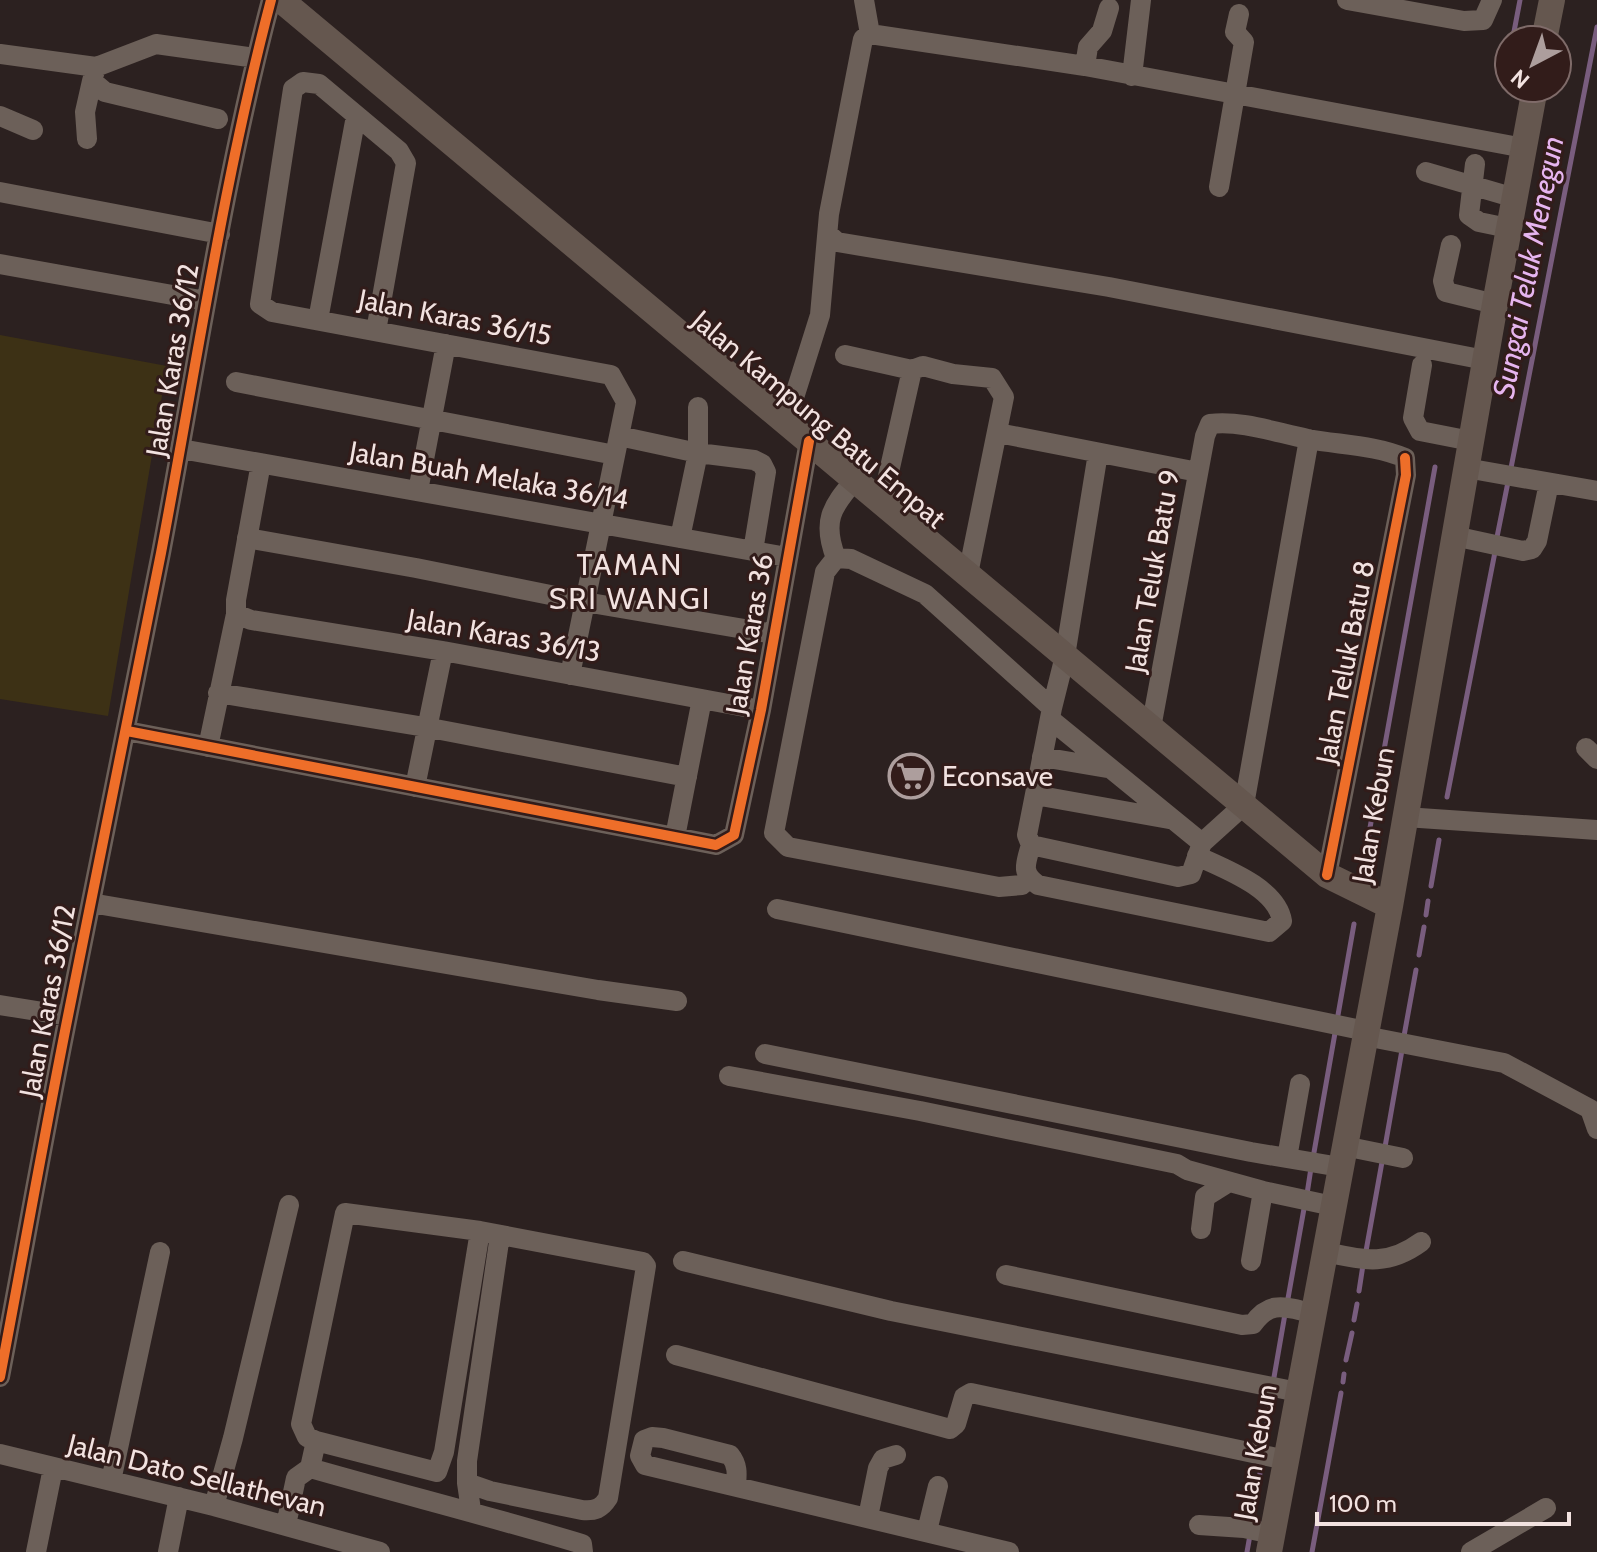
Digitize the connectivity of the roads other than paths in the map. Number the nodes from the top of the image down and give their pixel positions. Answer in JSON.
{"nodes":[{"id":1,"x":271,"y":0,"type":"edge"},
{"id":2,"x":281,"y":0,"type":"edge"},
{"id":3,"x":864,"y":0,"type":"edge"},
{"id":4,"x":1141,"y":0,"type":"edge"},
{"id":5,"x":1347,"y":0,"type":"edge"},
{"id":6,"x":1492,"y":0,"type":"edge"},
{"id":7,"x":1552,"y":0,"type":"edge"},
{"id":8,"x":1399,"y":5,"type":"edge"},
{"id":9,"x":1109,"y":8,"type":"dead end"},
{"id":10,"x":1239,"y":14,"type":"dead end"},
{"id":11,"x":1547,"y":24,"type":"edge"},
{"id":12,"x":870,"y":34,"type":"junction"},
{"id":13,"x":0,"y":54,"type":"edge"},
{"id":14,"x":256,"y":58,"type":"junction"},
{"id":15,"x":1085,"y":66,"type":"junction"},
{"id":16,"x":94,"y":74,"type":"junction"},
{"id":17,"x":1132,"y":76,"type":"junction"},
{"id":18,"x":1234,"y":95,"type":"junction"},
{"id":19,"x":1532,"y":104,"type":"edge"},
{"id":20,"x":0,"y":116,"type":"edge"},
{"id":21,"x":356,"y":116,"type":"junction"},
{"id":22,"x":218,"y":119,"type":"dead end"},
{"id":23,"x":33,"y":130,"type":"dead end"},
{"id":24,"x":87,"y":139,"type":"dead end"},
{"id":25,"x":1524,"y":148,"type":"junction"},
{"id":26,"x":1475,"y":164,"type":"dead end"},
{"id":27,"x":1426,"y":172,"type":"dead end"},
{"id":28,"x":1472,"y":185,"type":"junction"},
{"id":29,"x":1219,"y":187,"type":"dead end"},
{"id":30,"x":0,"y":192,"type":"edge"},
{"id":31,"x":1515,"y":198,"type":"junction"},
{"id":32,"x":1508,"y":228,"type":"junction"},
{"id":33,"x":220,"y":234,"type":"junction"},
{"id":34,"x":828,"y":234,"type":"junction"},
{"id":35,"x":1451,"y":245,"type":"dead end"},
{"id":36,"x":0,"y":264,"type":"edge"},
{"id":37,"x":206,"y":301,"type":"junction"},
{"id":38,"x":1495,"y":304,"type":"junction"},
{"id":39,"x":318,"y":320,"type":"junction"},
{"id":40,"x":376,"y":331,"type":"junction"},
{"id":41,"x":446,"y":344,"type":"junction"},
{"id":42,"x":845,"y":355,"type":"dead end"},
{"id":43,"x":1485,"y":360,"type":"junction"},
{"id":44,"x":1422,"y":365,"type":"dead end"},
{"id":45,"x":912,"y":370,"type":"junction"},
{"id":46,"x":236,"y":382,"type":"dead end"},
{"id":47,"x":698,"y":407,"type":"dead end"},
{"id":48,"x":431,"y":421,"type":"junction"},
{"id":49,"x":786,"y":423,"type":"junction"},
{"id":50,"x":998,"y":433,"type":"junction"},
{"id":51,"x":1309,"y":439,"type":"junction"},
{"id":52,"x":809,"y":441,"type":"junction"},
{"id":53,"x":1471,"y":441,"type":"junction"},
{"id":54,"x":617,"y":446,"type":"junction"},
{"id":55,"x":181,"y":449,"type":"junction"},
{"id":56,"x":698,"y":453,"type":"junction"},
{"id":57,"x":1098,"y":453,"type":"junction"},
{"id":58,"x":261,"y":463,"type":"junction"},
{"id":59,"x":1466,"y":468,"type":"junction"},
{"id":60,"x":1198,"y":472,"type":"junction"},
{"id":61,"x":855,"y":480,"type":"junction"},
{"id":62,"x":1549,"y":483,"type":"junction"},
{"id":63,"x":418,"y":491,"type":"junction"},
{"id":64,"x":1597,"y":491,"type":"edge"},
{"id":65,"x":882,"y":503,"type":"junction"},
{"id":66,"x":601,"y":524,"type":"junction"},
{"id":67,"x":1454,"y":536,"type":"junction"},
{"id":68,"x":247,"y":538,"type":"junction"},
{"id":69,"x":680,"y":538,"type":"junction"},
{"id":70,"x":753,"y":551,"type":"junction"},
{"id":71,"x":787,"y":557,"type":"junction"},
{"id":72,"x":836,"y":558,"type":"junction"},
{"id":73,"x":968,"y":574,"type":"junction"},
{"id":74,"x":585,"y":602,"type":"junction"},
{"id":75,"x":236,"y":614,"type":"junction"},
{"id":76,"x":774,"y":634,"type":"junction"},
{"id":77,"x":443,"y":651,"type":"junction"},
{"id":78,"x":1065,"y":656,"type":"junction"},
{"id":79,"x":570,"y":675,"type":"junction"},
{"id":80,"x":218,"y":693,"type":"junction"},
{"id":81,"x":702,"y":699,"type":"junction"},
{"id":82,"x":761,"y":710,"type":"junction"},
{"id":83,"x":1051,"y":714,"type":"junction"},
{"id":84,"x":425,"y":727,"type":"junction"},
{"id":85,"x":1151,"y":728,"type":"junction"},
{"id":86,"x":127,"y":731,"type":"junction"},
{"id":87,"x":208,"y":747,"type":"junction"},
{"id":88,"x":1042,"y":757,"type":"junction"},
{"id":89,"x":1111,"y":768,"type":"junction"},
{"id":90,"x":687,"y":777,"type":"junction"},
{"id":91,"x":415,"y":787,"type":"junction"},
{"id":92,"x":1035,"y":795,"type":"junction"},
{"id":93,"x":1244,"y":805,"type":"junction"},
{"id":94,"x":1405,"y":817,"type":"junction"},
{"id":95,"x":1173,"y":819,"type":"junction"},
{"id":96,"x":1597,"y":830,"type":"edge"},
{"id":97,"x":675,"y":837,"type":"junction"},
{"id":98,"x":1031,"y":845,"type":"junction"},
{"id":99,"x":1200,"y":850,"type":"junction"},
{"id":100,"x":1327,"y":875,"type":"junction"},
{"id":101,"x":1028,"y":878,"type":"junction"},
{"id":102,"x":91,"y":903,"type":"junction"},
{"id":103,"x":1390,"y":906,"type":"junction"},
{"id":104,"x":777,"y":909,"type":"dead end"},
{"id":105,"x":677,"y":1001,"type":"dead end"},
{"id":106,"x":0,"y":1005,"type":"edge"},
{"id":107,"x":68,"y":1016,"type":"junction"},
{"id":108,"x":1365,"y":1034,"type":"junction"},
{"id":109,"x":765,"y":1054,"type":"dead end"},
{"id":110,"x":729,"y":1076,"type":"dead end"},
{"id":111,"x":1300,"y":1084,"type":"dead end"},
{"id":112,"x":1597,"y":1129,"type":"edge"},
{"id":113,"x":1403,"y":1158,"type":"dead end"},
{"id":114,"x":1319,"y":1159,"type":"junction"},
{"id":115,"x":1229,"y":1182,"type":"junction"},
{"id":116,"x":1263,"y":1191,"type":"junction"},
{"id":117,"x":1314,"y":1202,"type":"junction"},
{"id":118,"x":289,"y":1205,"type":"dead end"},
{"id":119,"x":1201,"y":1229,"type":"dead end"},
{"id":120,"x":490,"y":1233,"type":"junction"},
{"id":121,"x":1421,"y":1242,"type":"dead end"},
{"id":122,"x":160,"y":1252,"type":"dead end"},
{"id":123,"x":1325,"y":1252,"type":"junction"},
{"id":124,"x":683,"y":1261,"type":"dead end"},
{"id":125,"x":1251,"y":1261,"type":"dead end"},
{"id":126,"x":1006,"y":1275,"type":"dead end"},
{"id":127,"x":1295,"y":1310,"type":"junction"},
{"id":128,"x":3,"y":1341,"type":"edge"},
{"id":129,"x":676,"y":1355,"type":"dead end"},
{"id":130,"x":0,"y":1377,"type":"edge"},
{"id":131,"x":1278,"y":1388,"type":"junction"},
{"id":132,"x":316,"y":1441,"type":"junction"},
{"id":133,"x":0,"y":1454,"type":"edge"},
{"id":134,"x":896,"y":1455,"type":"dead end"},
{"id":135,"x":1270,"y":1456,"type":"junction"},
{"id":136,"x":310,"y":1468,"type":"junction"},
{"id":137,"x":437,"y":1472,"type":"junction"},
{"id":138,"x":111,"y":1481,"type":"junction"},
{"id":139,"x":51,"y":1482,"type":"junction"},
{"id":140,"x":467,"y":1483,"type":"junction"},
{"id":141,"x":736,"y":1485,"type":"dead end"},
{"id":142,"x":938,"y":1486,"type":"dead end"},
{"id":143,"x":179,"y":1497,"type":"junction"},
{"id":144,"x":418,"y":1499,"type":"junction"},
{"id":145,"x":214,"y":1506,"type":"junction"},
{"id":146,"x":1546,"y":1508,"type":"dead end"},
{"id":147,"x":471,"y":1510,"type":"junction"},
{"id":148,"x":582,"y":1510,"type":"junction"},
{"id":149,"x":868,"y":1517,"type":"junction"},
{"id":150,"x":286,"y":1525,"type":"junction"},
{"id":151,"x":1199,"y":1525,"type":"dead end"},
{"id":152,"x":927,"y":1531,"type":"junction"},
{"id":153,"x":1260,"y":1536,"type":"edge"},
{"id":154,"x":355,"y":1548,"type":"edge"},
{"id":155,"x":582,"y":1548,"type":"edge"},
{"id":156,"x":36,"y":1552,"type":"edge"},
{"id":157,"x":168,"y":1552,"type":"edge"},
{"id":158,"x":380,"y":1552,"type":"edge"},
{"id":159,"x":1009,"y":1552,"type":"edge"},
{"id":160,"x":1471,"y":1552,"type":"edge"}],
"edges":[{"from":1,"to":14,"type":"street","name":"Jalan Karas 36/12"},
{"from":2,"to":49,"type":"main road","name":"Jalan Kampung Batu Empat"},
{"from":3,"to":12,"type":"street"},
{"from":4,"to":17,"type":"street"},
{"from":5,"to":8,"type":"street"},
{"from":6,"to":8,"type":"street"},
{"from":7,"to":11,"type":"main road"},
{"from":9,"to":15,"type":"street"},
{"from":10,"to":18,"type":"street"},
{"from":12,"to":15,"type":"street"},
{"from":12,"to":34,"type":"street"},
{"from":13,"to":16,"type":"street"},
{"from":14,"to":16,"type":"street"},
{"from":14,"to":33,"type":"street","name":"Jalan Karas 36/12"},
{"from":15,"to":17,"type":"street"},
{"from":16,"to":22,"type":"street"},
{"from":16,"to":24,"type":"street"},
{"from":17,"to":18,"type":"street"},
{"from":18,"to":25,"type":"street"},
{"from":18,"to":29,"type":"street"},
{"from":19,"to":25,"type":"main road","name":"Jalan Kebun"},
{"from":20,"to":23,"type":"street"},
{"from":21,"to":39,"type":"street"},
{"from":21,"to":39,"type":"street","name":"Jalan Karas 36/15"},
{"from":21,"to":40,"type":"street"},
{"from":25,"to":31,"type":"main road","name":"Jalan Kebun"},
{"from":26,"to":28,"type":"street"},
{"from":27,"to":28,"type":"street"},
{"from":28,"to":31,"type":"street"},
{"from":28,"to":32,"type":"street"},
{"from":30,"to":33,"type":"street"},
{"from":31,"to":32,"type":"main road","name":"Jalan Kebun"},
{"from":32,"to":38,"type":"main road","name":"Jalan Kebun"},
{"from":33,"to":37,"type":"street","name":"Jalan Karas 36/12"},
{"from":34,"to":43,"type":"street"},
{"from":34,"to":49,"type":"street"},
{"from":35,"to":38,"type":"street"},
{"from":36,"to":37,"type":"street"},
{"from":37,"to":55,"type":"street","name":"Jalan Karas 36/12"},
{"from":38,"to":43,"type":"main road","name":"Jalan Kebun"},
{"from":39,"to":40,"type":"street","name":"Jalan Karas 36/15"},
{"from":40,"to":41,"type":"street","name":"Jalan Karas 36/15"},
{"from":41,"to":48,"type":"street"},
{"from":41,"to":54,"type":"street","name":"Jalan Karas 36/15"},
{"from":42,"to":45,"type":"street"},
{"from":43,"to":53,"type":"main road","name":"Jalan Kebun"},
{"from":44,"to":53,"type":"street"},
{"from":45,"to":50,"type":"street"},
{"from":45,"to":65,"type":"street"},
{"from":46,"to":48,"type":"street"},
{"from":47,"to":56,"type":"street"},
{"from":48,"to":54,"type":"street"},
{"from":48,"to":63,"type":"street"},
{"from":49,"to":52,"type":"main road","name":"Jalan Kampung Batu Empat"},
{"from":50,"to":57,"type":"street"},
{"from":50,"to":73,"type":"street"},
{"from":51,"to":60,"type":"street","name":"Jalan Teluk Batu 9"},
{"from":51,"to":93,"type":"street"},
{"from":51,"to":100,"type":"street","name":"Jalan Teluk Batu 8"},
{"from":52,"to":61,"type":"main road","name":"Jalan Kampung Batu Empat"},
{"from":52,"to":71,"type":"street","name":"Jalan Karas 36"},
{"from":53,"to":59,"type":"main road","name":"Jalan Kebun"},
{"from":54,"to":56,"type":"street"},
{"from":54,"to":66,"type":"street"},
{"from":55,"to":58,"type":"street","name":"Jalan Buah Melaka 36/14"},
{"from":55,"to":86,"type":"street","name":"Jalan Karas 36/12"},
{"from":56,"to":69,"type":"street"},
{"from":56,"to":70,"type":"street"},
{"from":57,"to":60,"type":"street"},
{"from":57,"to":78,"type":"street"},
{"from":58,"to":63,"type":"street","name":"Jalan Buah Melaka 36/14"},
{"from":58,"to":68,"type":"street"},
{"from":59,"to":62,"type":"street"},
{"from":59,"to":67,"type":"main road","name":"Jalan Kebun"},
{"from":60,"to":85,"type":"street","name":"Jalan Teluk Batu 9"},
{"from":61,"to":65,"type":"main road","name":"Jalan Kampung Batu Empat"},
{"from":61,"to":72,"type":"street"},
{"from":62,"to":64,"type":"street"},
{"from":62,"to":67,"type":"street"},
{"from":63,"to":66,"type":"street","name":"Jalan Buah Melaka 36/14"},
{"from":65,"to":73,"type":"main road","name":"Jalan Kampung Batu Empat"},
{"from":66,"to":69,"type":"street","name":"Jalan Buah Melaka 36/14"},
{"from":66,"to":74,"type":"street"},
{"from":67,"to":94,"type":"main road","name":"Jalan Kebun"},
{"from":68,"to":74,"type":"street"},
{"from":68,"to":75,"type":"street"},
{"from":69,"to":70,"type":"street","name":"Jalan Buah Melaka 36/14"},
{"from":70,"to":71,"type":"street","name":"Jalan Buah Melaka 36/14"},
{"from":71,"to":76,"type":"street","name":"Jalan Karas 36"},
{"from":72,"to":83,"type":"street"},
{"from":72,"to":101,"type":"street"},
{"from":73,"to":78,"type":"main road","name":"Jalan Kampung Batu Empat"},
{"from":74,"to":76,"type":"street"},
{"from":74,"to":79,"type":"street"},
{"from":75,"to":77,"type":"street","name":"Jalan Karas 36/13"},
{"from":75,"to":80,"type":"street"},
{"from":76,"to":82,"type":"street","name":"Jalan Karas 36"},
{"from":77,"to":79,"type":"street","name":"Jalan Karas 36/13"},
{"from":77,"to":84,"type":"street"},
{"from":78,"to":83,"type":"street"},
{"from":78,"to":85,"type":"main road","name":"Jalan Kampung Batu Empat"},
{"from":79,"to":81,"type":"street","name":"Jalan Karas 36/13"},
{"from":80,"to":84,"type":"street"},
{"from":80,"to":87,"type":"street"},
{"from":81,"to":82,"type":"street","name":"Jalan Karas 36/13"},
{"from":81,"to":90,"type":"street"},
{"from":82,"to":97,"type":"street","name":"Jalan Karas 36"},
{"from":83,"to":88,"type":"street"},
{"from":83,"to":89,"type":"street"},
{"from":84,"to":90,"type":"street"},
{"from":84,"to":91,"type":"street"},
{"from":85,"to":93,"type":"main road","name":"Jalan Kampung Batu Empat"},
{"from":86,"to":87,"type":"street"},
{"from":86,"to":102,"type":"street","name":"Jalan Karas 36/12"},
{"from":87,"to":91,"type":"street"},
{"from":88,"to":89,"type":"street"},
{"from":88,"to":92,"type":"street"},
{"from":89,"to":95,"type":"street"},
{"from":90,"to":97,"type":"street"},
{"from":91,"to":97,"type":"street"},
{"from":92,"to":95,"type":"street"},
{"from":92,"to":98,"type":"street"},
{"from":93,"to":99,"type":"street"},
{"from":93,"to":100,"type":"main road","name":"Jalan Kampung Batu Empat"},
{"from":94,"to":96,"type":"street"},
{"from":94,"to":103,"type":"main road","name":"Jalan Kebun"},
{"from":95,"to":99,"type":"street"},
{"from":98,"to":99,"type":"street"},
{"from":98,"to":101,"type":"street"},
{"from":99,"to":101,"type":"street"},
{"from":100,"to":103,"type":"main road","name":"Jalan Kampung Batu Empat"},
{"from":102,"to":105,"type":"street"},
{"from":102,"to":107,"type":"street","name":"Jalan Karas 36/12"},
{"from":103,"to":108,"type":"main road","name":"Jalan Kebun"},
{"from":104,"to":108,"type":"street"},
{"from":106,"to":107,"type":"street"},
{"from":107,"to":128,"type":"street","name":"Jalan Karas 36/12"},
{"from":108,"to":112,"type":"street"},
{"from":108,"to":114,"type":"main road","name":"Jalan Kebun"},
{"from":109,"to":114,"type":"street"},
{"from":110,"to":115,"type":"street"},
{"from":111,"to":114,"type":"street"},
{"from":113,"to":114,"type":"street"},
{"from":114,"to":117,"type":"main road","name":"Jalan Kebun"},
{"from":115,"to":116,"type":"street"},
{"from":115,"to":119,"type":"street"},
{"from":116,"to":117,"type":"street"},
{"from":116,"to":125,"type":"street"},
{"from":117,"to":123,"type":"main road","name":"Jalan Kebun"},
{"from":118,"to":145,"type":"street"},
{"from":120,"to":132,"type":"street"},
{"from":120,"to":137,"type":"street"},
{"from":120,"to":140,"type":"street"},
{"from":120,"to":148,"type":"street"},
{"from":121,"to":123,"type":"street"},
{"from":122,"to":138,"type":"street"},
{"from":123,"to":127,"type":"main road","name":"Jalan Kebun"},
{"from":124,"to":131,"type":"street"},
{"from":126,"to":127,"type":"street"},
{"from":127,"to":131,"type":"main road","name":"Jalan Kebun"},
{"from":128,"to":130,"type":"street","name":"Jalan Karas 36/12"},
{"from":129,"to":135,"type":"street"},
{"from":131,"to":135,"type":"main road","name":"Jalan Kebun"},
{"from":132,"to":136,"type":"street"},
{"from":132,"to":137,"type":"street"},
{"from":133,"to":139,"type":"street","name":"Jalan Dato Sellathevan"},
{"from":134,"to":149,"type":"street"},
{"from":135,"to":153,"type":"main road","name":"Jalan Kebun"},
{"from":136,"to":144,"type":"street"},
{"from":136,"to":150,"type":"street"},
{"from":137,"to":144,"type":"street"},
{"from":138,"to":139,"type":"street","name":"Jalan Dato Sellathevan"},
{"from":138,"to":143,"type":"street","name":"Jalan Dato Sellathevan"},
{"from":139,"to":156,"type":"street"},
{"from":140,"to":147,"type":"street"},
{"from":140,"to":148,"type":"street"},
{"from":141,"to":149,"type":"street"},
{"from":142,"to":152,"type":"street"},
{"from":143,"to":145,"type":"street","name":"Jalan Dato Sellathevan"},
{"from":143,"to":157,"type":"street"},
{"from":144,"to":147,"type":"street"},
{"from":145,"to":150,"type":"street","name":"Jalan Dato Sellathevan"},
{"from":146,"to":160,"type":"street"},
{"from":147,"to":155,"type":"street"},
{"from":148,"to":155,"type":"street"},
{"from":149,"to":152,"type":"street"},
{"from":150,"to":154,"type":"street","name":"Jalan Dato Sellathevan"},
{"from":151,"to":153,"type":"street"},
{"from":152,"to":159,"type":"street"},
{"from":154,"to":158,"type":"street","name":"Jalan Dato Sellathevan"}]}
